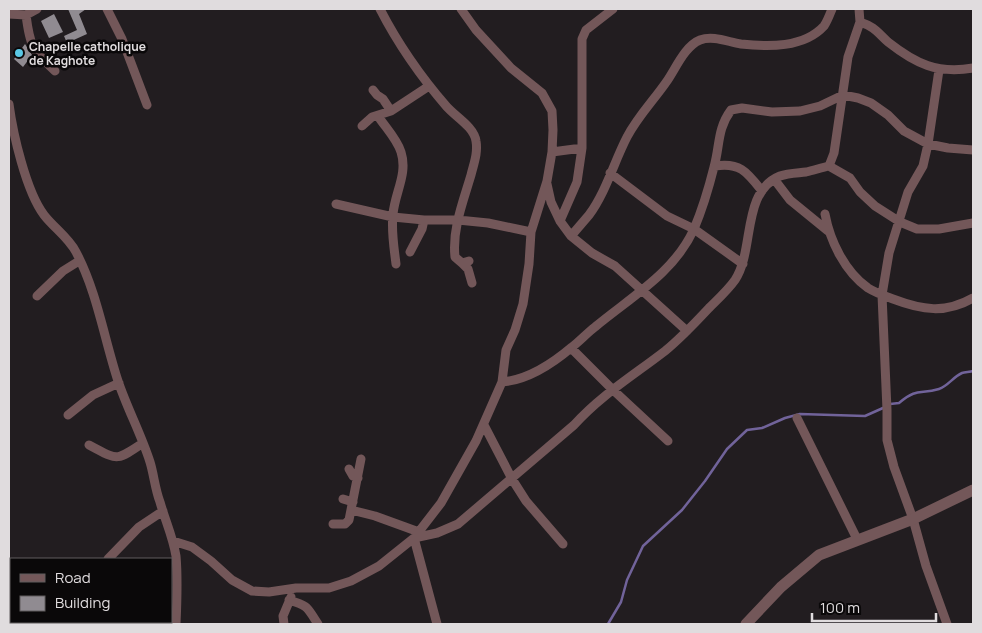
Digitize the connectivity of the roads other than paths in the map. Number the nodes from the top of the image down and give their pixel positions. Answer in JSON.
{"nodes":[{"id":1,"x":37,"y":9,"type":"edge"},
{"id":2,"x":107,"y":9,"type":"edge"},
{"id":3,"x":380,"y":9,"type":"edge"},
{"id":4,"x":461,"y":9,"type":"edge"},
{"id":5,"x":613,"y":9,"type":"edge"},
{"id":6,"x":832,"y":9,"type":"edge"},
{"id":7,"x":859,"y":9,"type":"edge"},
{"id":8,"x":9,"y":14,"type":"edge"},
{"id":9,"x":26,"y":15,"type":"junction"},
{"id":10,"x":860,"y":22,"type":"junction"},
{"id":11,"x":973,"y":68,"type":"edge"},
{"id":12,"x":939,"y":70,"type":"junction"},
{"id":13,"x":55,"y":71,"type":"dead end"},
{"id":14,"x":428,"y":86,"type":"junction"},
{"id":15,"x":373,"y":90,"type":"dead end"},
{"id":16,"x":843,"y":95,"type":"junction"},
{"id":17,"x":9,"y":104,"type":"edge"},
{"id":18,"x":147,"y":105,"type":"dead end"},
{"id":19,"x":391,"y":110,"type":"junction"},
{"id":20,"x":378,"y":116,"type":"junction"},
{"id":21,"x":362,"y":126,"type":"dead end"},
{"id":22,"x":928,"y":144,"type":"junction"},
{"id":23,"x":582,"y":148,"type":"junction"},
{"id":24,"x":973,"y":150,"type":"edge"},
{"id":25,"x":552,"y":152,"type":"junction"},
{"id":26,"x":715,"y":166,"type":"junction"},
{"id":27,"x":828,"y":166,"type":"junction"},
{"id":28,"x":610,"y":173,"type":"junction"},
{"id":29,"x":774,"y":180,"type":"junction"},
{"id":30,"x":547,"y":181,"type":"junction"},
{"id":31,"x":762,"y":191,"type":"junction"},
{"id":32,"x":336,"y":204,"type":"dead end"},
{"id":33,"x":825,"y":214,"type":"dead end"},
{"id":34,"x":392,"y":218,"type":"junction"},
{"id":35,"x":424,"y":220,"type":"junction"},
{"id":36,"x":458,"y":220,"type":"junction"},
{"id":37,"x":560,"y":221,"type":"junction"},
{"id":38,"x":900,"y":222,"type":"junction"},
{"id":39,"x":973,"y":223,"type":"edge"},
{"id":40,"x":694,"y":229,"type":"junction"},
{"id":41,"x":828,"y":231,"type":"junction"},
{"id":42,"x":532,"y":232,"type":"junction"},
{"id":43,"x":571,"y":236,"type":"junction"},
{"id":44,"x":410,"y":252,"type":"dead end"},
{"id":45,"x":79,"y":261,"type":"junction"},
{"id":46,"x":396,"y":264,"type":"dead end"},
{"id":47,"x":743,"y":264,"type":"junction"},
{"id":48,"x":472,"y":283,"type":"dead end"},
{"id":49,"x":642,"y":291,"type":"junction"},
{"id":50,"x":882,"y":295,"type":"junction"},
{"id":51,"x":37,"y":296,"type":"dead end"},
{"id":52,"x":973,"y":298,"type":"edge"},
{"id":53,"x":687,"y":331,"type":"junction"},
{"id":54,"x":571,"y":348,"type":"junction"},
{"id":55,"x":502,"y":382,"type":"junction"},
{"id":56,"x":119,"y":383,"type":"junction"},
{"id":57,"x":612,"y":389,"type":"junction"},
{"id":58,"x":68,"y":415,"type":"dead end"},
{"id":59,"x":797,"y":418,"type":"dead end"},
{"id":60,"x":484,"y":425,"type":"junction"},
{"id":61,"x":668,"y":441,"type":"dead end"},
{"id":62,"x":143,"y":443,"type":"junction"},
{"id":63,"x":88,"y":445,"type":"dead end"},
{"id":64,"x":361,"y":459,"type":"dead end"},
{"id":65,"x":348,"y":468,"type":"dead end"},
{"id":66,"x":358,"y":478,"type":"junction"},
{"id":67,"x":512,"y":479,"type":"junction"},
{"id":68,"x":973,"y":490,"type":"edge"},
{"id":69,"x":343,"y":499,"type":"dead end"},
{"id":70,"x":352,"y":506,"type":"junction"},
{"id":71,"x":163,"y":511,"type":"junction"},
{"id":72,"x":913,"y":519,"type":"junction"},
{"id":73,"x":333,"y":524,"type":"dead end"},
{"id":74,"x":417,"y":535,"type":"junction"},
{"id":75,"x":857,"y":539,"type":"junction"},
{"id":76,"x":173,"y":541,"type":"junction"},
{"id":77,"x":563,"y":544,"type":"dead end"},
{"id":78,"x":109,"y":558,"type":"edge"},
{"id":79,"x":296,"y":588,"type":"junction"},
{"id":80,"x":289,"y":600,"type":"junction"},
{"id":81,"x":176,"y":624,"type":"edge"},
{"id":82,"x":284,"y":624,"type":"edge"},
{"id":83,"x":318,"y":624,"type":"edge"},
{"id":84,"x":437,"y":624,"type":"edge"},
{"id":85,"x":746,"y":624,"type":"edge"},
{"id":86,"x":947,"y":624,"type":"edge"}],
"edges":[{"from":1,"to":9,"type":"street"},
{"from":2,"to":18,"type":"street"},
{"from":3,"to":14,"type":"street"},
{"from":4,"to":25,"type":"street"},
{"from":5,"to":23,"type":"street"},
{"from":6,"to":28,"type":"street"},
{"from":7,"to":10,"type":"street"},
{"from":8,"to":9,"type":"street"},
{"from":9,"to":13,"type":"street"},
{"from":10,"to":12,"type":"street"},
{"from":10,"to":16,"type":"street"},
{"from":11,"to":12,"type":"street"},
{"from":12,"to":22,"type":"street"},
{"from":14,"to":19,"type":"street"},
{"from":14,"to":36,"type":"street"},
{"from":15,"to":19,"type":"street"},
{"from":16,"to":22,"type":"street"},
{"from":16,"to":26,"type":"street"},
{"from":16,"to":27,"type":"street"},
{"from":17,"to":45,"type":"street"},
{"from":19,"to":20,"type":"street"},
{"from":20,"to":21,"type":"street"},
{"from":20,"to":34,"type":"street"},
{"from":22,"to":24,"type":"street"},
{"from":22,"to":38,"type":"street"},
{"from":23,"to":25,"type":"street"},
{"from":23,"to":37,"type":"street"},
{"from":25,"to":30,"type":"street"},
{"from":26,"to":31,"type":"street"},
{"from":26,"to":40,"type":"street"},
{"from":27,"to":29,"type":"street"},
{"from":27,"to":38,"type":"street"},
{"from":28,"to":40,"type":"street"},
{"from":28,"to":43,"type":"street"},
{"from":29,"to":31,"type":"street"},
{"from":29,"to":41,"type":"street"},
{"from":30,"to":37,"type":"street"},
{"from":30,"to":42,"type":"street"},
{"from":31,"to":47,"type":"street"},
{"from":32,"to":34,"type":"street"},
{"from":33,"to":41,"type":"street"},
{"from":34,"to":35,"type":"street"},
{"from":34,"to":46,"type":"street"},
{"from":35,"to":36,"type":"street"},
{"from":35,"to":44,"type":"street"},
{"from":36,"to":42,"type":"street"},
{"from":36,"to":48,"type":"street"},
{"from":37,"to":43,"type":"street"},
{"from":38,"to":39,"type":"street"},
{"from":38,"to":50,"type":"street"},
{"from":40,"to":47,"type":"street"},
{"from":40,"to":49,"type":"street"},
{"from":41,"to":50,"type":"street"},
{"from":42,"to":55,"type":"street"},
{"from":43,"to":49,"type":"street"},
{"from":45,"to":51,"type":"street"},
{"from":45,"to":56,"type":"street"},
{"from":47,"to":53,"type":"street"},
{"from":49,"to":53,"type":"street"},
{"from":49,"to":54,"type":"street"},
{"from":50,"to":52,"type":"street"},
{"from":50,"to":72,"type":"street"},
{"from":53,"to":57,"type":"street"},
{"from":54,"to":55,"type":"street"},
{"from":54,"to":57,"type":"street"},
{"from":55,"to":60,"type":"street"},
{"from":56,"to":58,"type":"street"},
{"from":56,"to":62,"type":"street"},
{"from":57,"to":61,"type":"street"},
{"from":57,"to":67,"type":"street"},
{"from":59,"to":75,"type":"street"},
{"from":60,"to":67,"type":"street"},
{"from":60,"to":74,"type":"street"},
{"from":62,"to":63,"type":"street"},
{"from":62,"to":71,"type":"street"},
{"from":64,"to":66,"type":"street"},
{"from":65,"to":66,"type":"street"},
{"from":66,"to":70,"type":"street"},
{"from":67,"to":74,"type":"street"},
{"from":67,"to":77,"type":"street"},
{"from":68,"to":72,"type":"street"},
{"from":69,"to":70,"type":"street"},
{"from":70,"to":73,"type":"street"},
{"from":70,"to":74,"type":"street"},
{"from":71,"to":76,"type":"street"},
{"from":71,"to":78,"type":"street"},
{"from":72,"to":75,"type":"street"},
{"from":72,"to":86,"type":"street"},
{"from":74,"to":79,"type":"street"},
{"from":74,"to":84,"type":"street"},
{"from":75,"to":85,"type":"street"},
{"from":76,"to":79,"type":"street"},
{"from":76,"to":81,"type":"street"},
{"from":79,"to":80,"type":"street"},
{"from":80,"to":82,"type":"street"},
{"from":80,"to":83,"type":"street"}]}
